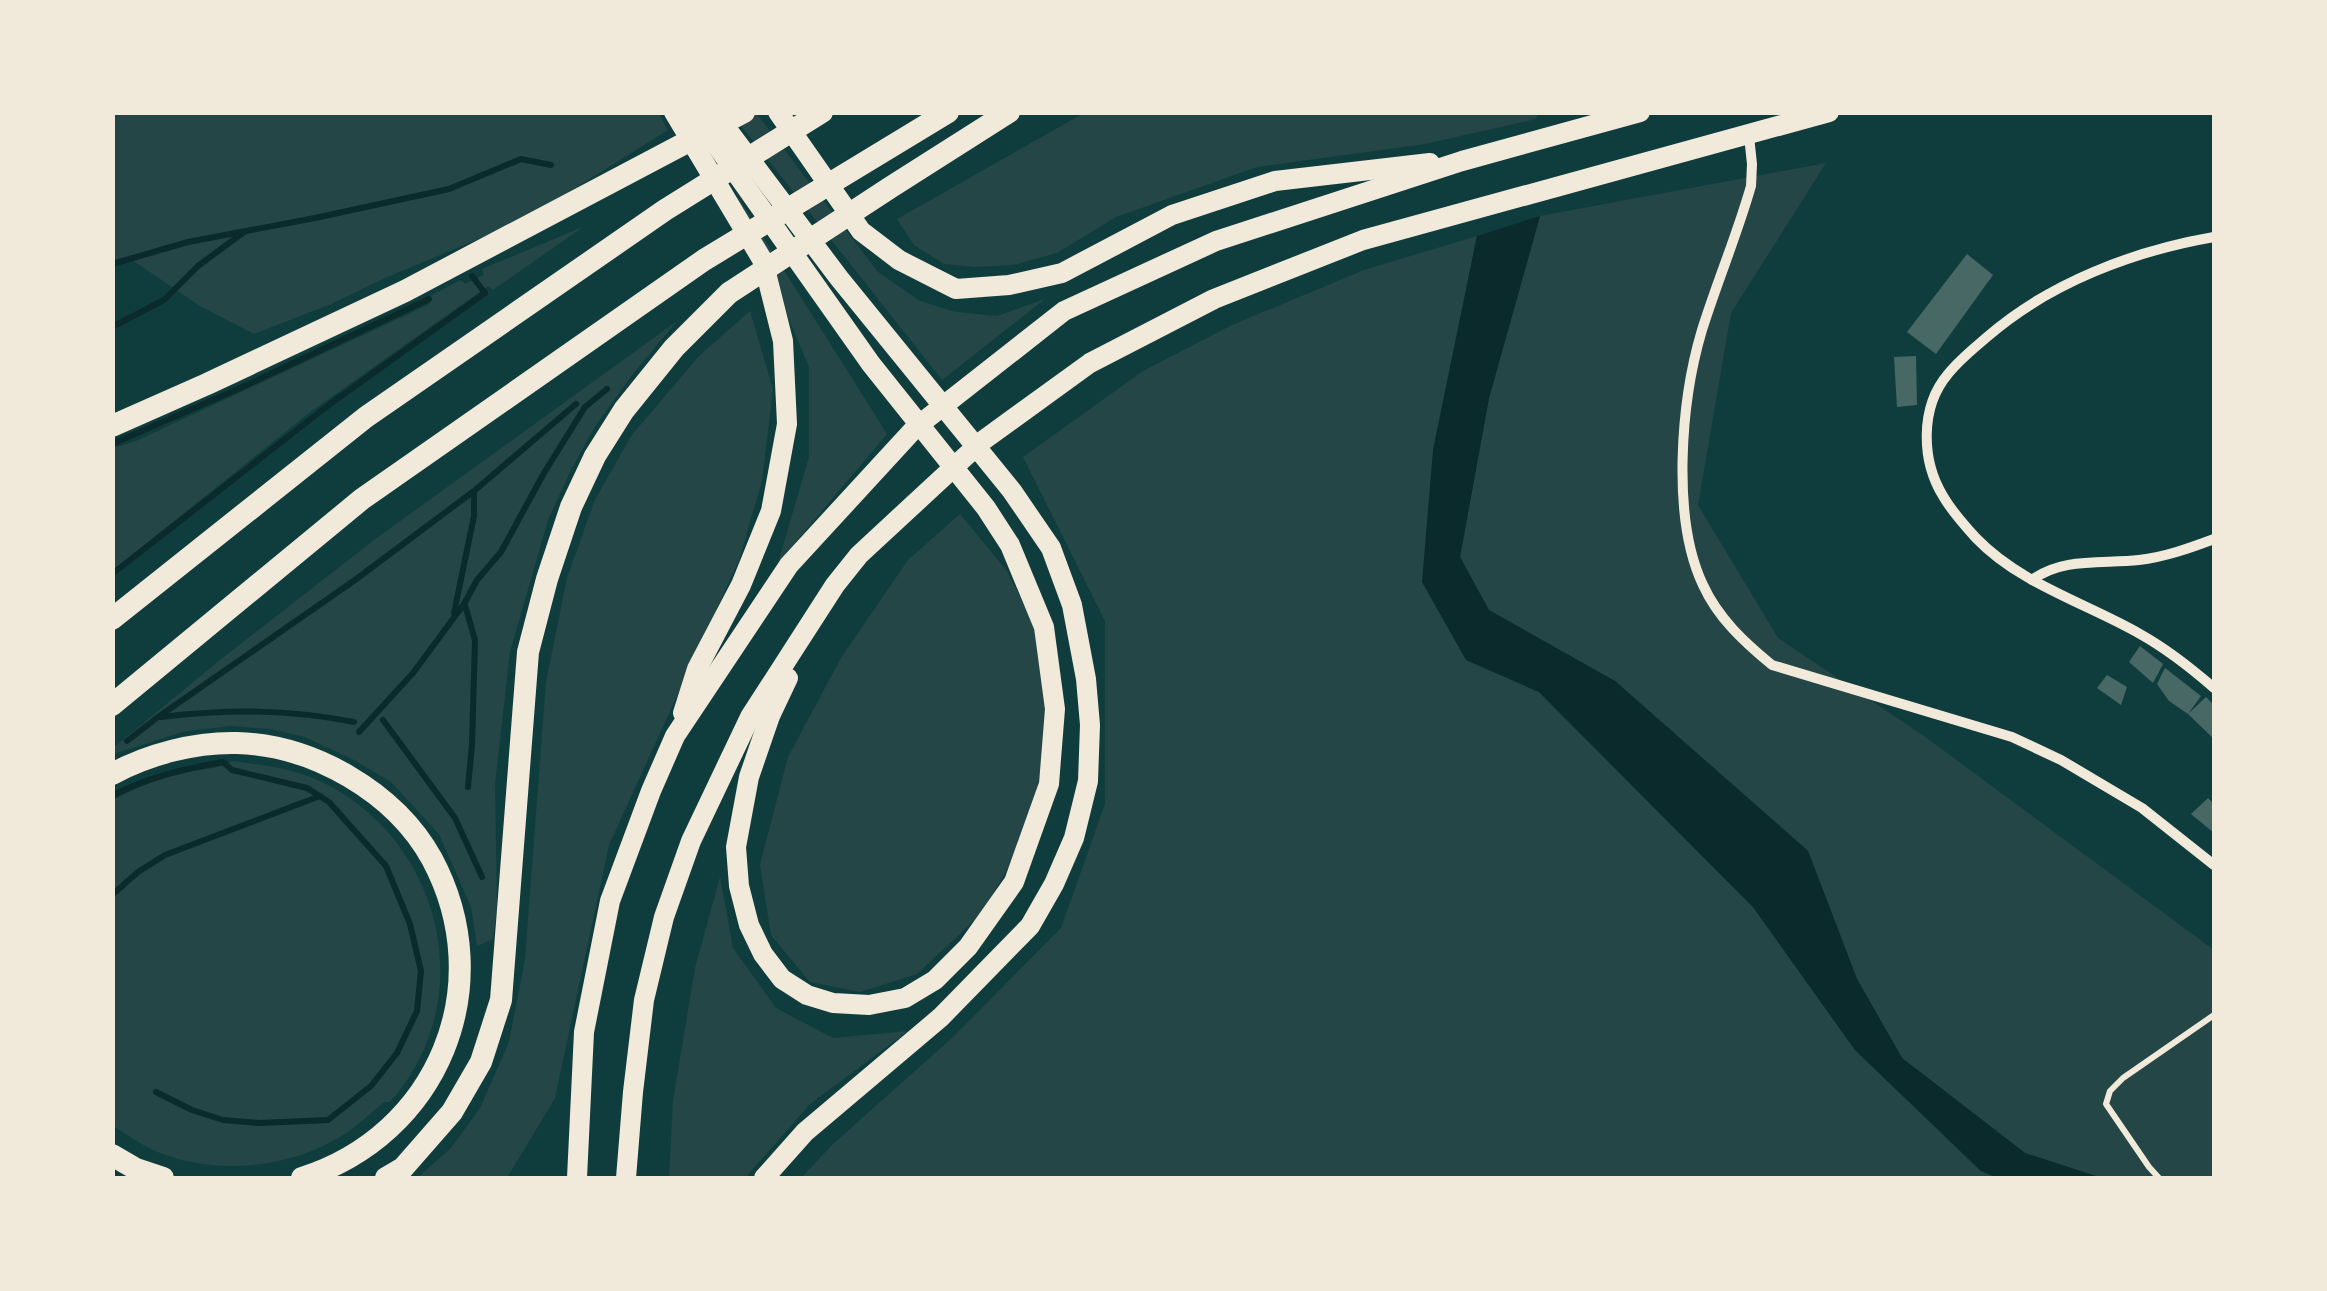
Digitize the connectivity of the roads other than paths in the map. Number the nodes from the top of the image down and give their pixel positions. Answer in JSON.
{"nodes":[{"id":1,"x":674,"y":112,"type":"edge"},
{"id":2,"x":693,"y":112,"type":"edge"},
{"id":3,"x":714,"y":112,"type":"edge"},
{"id":4,"x":744,"y":112,"type":"edge"},
{"id":5,"x":778,"y":112,"type":"edge"},
{"id":6,"x":822,"y":112,"type":"edge"},
{"id":7,"x":948,"y":112,"type":"edge"},
{"id":8,"x":1009,"y":112,"type":"edge"},
{"id":9,"x":1640,"y":112,"type":"edge"},
{"id":10,"x":1829,"y":112,"type":"edge"},
{"id":11,"x":1749,"y":136,"type":"junction"},
{"id":12,"x":1462,"y":161,"type":"junction"},
{"id":13,"x":2214,"y":237,"type":"edge"},
{"id":14,"x":112,"y":426,"type":"edge"},
{"id":15,"x":2214,"y":538,"type":"edge"},
{"id":16,"x":2032,"y":580,"type":"junction"},
{"id":17,"x":835,"y":585,"type":"junction"},
{"id":18,"x":112,"y":618,"type":"edge"},
{"id":19,"x":2214,"y":688,"type":"edge"},
{"id":20,"x":112,"y":705,"type":"edge"},
{"id":21,"x":675,"y":736,"type":"junction"},
{"id":22,"x":112,"y":774,"type":"edge"},
{"id":23,"x":2214,"y":864,"type":"edge"},
{"id":24,"x":2214,"y":1014,"type":"edge"},
{"id":25,"x":112,"y":1155,"type":"edge"},
{"id":26,"x":163,"y":1178,"type":"edge"},
{"id":27,"x":302,"y":1178,"type":"edge"},
{"id":28,"x":386,"y":1178,"type":"edge"},
{"id":29,"x":577,"y":1178,"type":"edge"},
{"id":30,"x":626,"y":1178,"type":"edge"},
{"id":31,"x":764,"y":1178,"type":"edge"},
{"id":32,"x":2159,"y":1178,"type":"edge"}],
"edges":[{"from":1,"to":21,"type":"highway"},
{"from":2,"to":17,"type":"highway"},
{"from":3,"to":31,"type":"highway"},
{"from":4,"to":14,"type":"highway"},
{"from":5,"to":12,"type":"highway"},
{"from":6,"to":18,"type":"highway"},
{"from":7,"to":20,"type":"highway"},
{"from":8,"to":28,"type":"highway"},
{"from":9,"to":12,"type":"highway"},
{"from":10,"to":11,"type":"highway"},
{"from":11,"to":17,"type":"highway"},
{"from":11,"to":23,"type":"street"},
{"from":12,"to":21,"type":"highway"},
{"from":13,"to":16,"type":"street"},
{"from":15,"to":16,"type":"street"},
{"from":16,"to":19,"type":"street"},
{"from":17,"to":30,"type":"highway"},
{"from":21,"to":29,"type":"highway"},
{"from":22,"to":27,"type":"highway"},
{"from":24,"to":32,"type":"lane"},
{"from":25,"to":26,"type":"highway"}]}
